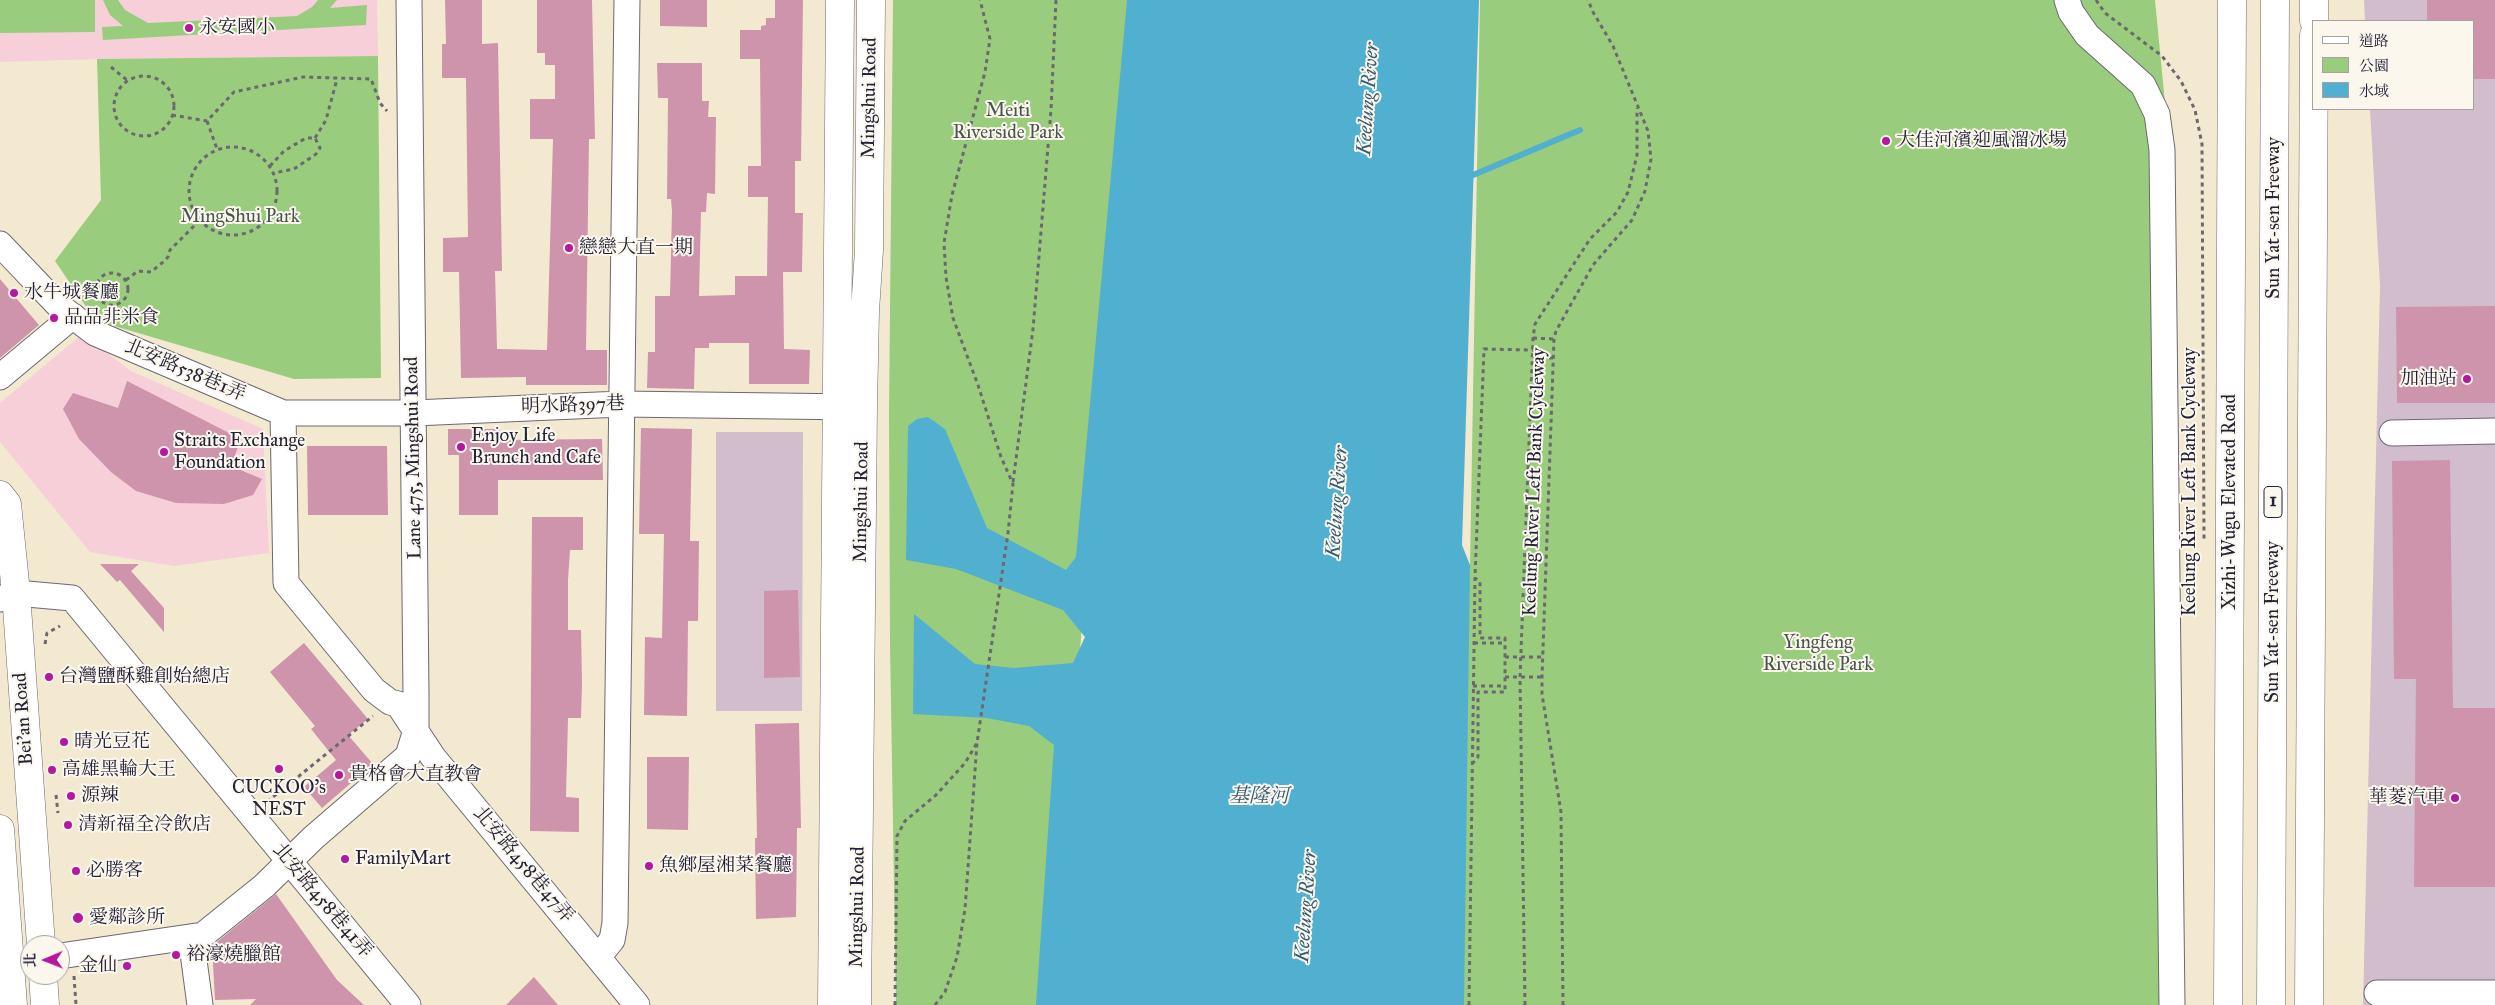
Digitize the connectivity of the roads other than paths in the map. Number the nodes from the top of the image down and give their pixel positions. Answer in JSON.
{"nodes":[{"id":1,"x":409,"y":0,"type":"edge"},
{"id":2,"x":626,"y":0,"type":"edge"},
{"id":3,"x":840,"y":0,"type":"edge"},
{"id":4,"x":871,"y":0,"type":"edge"},
{"id":5,"x":2067,"y":0,"type":"edge"},
{"id":6,"x":2232,"y":0,"type":"edge"},
{"id":7,"x":2275,"y":0,"type":"edge"},
{"id":8,"x":2314,"y":0,"type":"edge"},
{"id":9,"x":2314,"y":20,"type":"edge"},
{"id":10,"x":2314,"y":110,"type":"edge"},
{"id":11,"x":0,"y":244,"type":"edge"},
{"id":12,"x":869,"y":250,"type":"junction"},
{"id":13,"x":73,"y":316,"type":"junction"},
{"id":14,"x":0,"y":376,"type":"edge"},
{"id":15,"x":622,"y":404,"type":"junction"},
{"id":16,"x":836,"y":407,"type":"junction"},
{"id":17,"x":863,"y":407,"type":"junction"},
{"id":18,"x":284,"y":413,"type":"junction"},
{"id":19,"x":414,"y":413,"type":"junction"},
{"id":20,"x":2495,"y":431,"type":"edge"},
{"id":21,"x":2392,"y":433,"type":"dead end"},
{"id":22,"x":0,"y":495,"type":"edge"},
{"id":23,"x":8,"y":596,"type":"edge"},
{"id":24,"x":416,"y":730,"type":"junction"},
{"id":25,"x":0,"y":829,"type":"edge"},
{"id":26,"x":289,"y":862,"type":"junction"},
{"id":27,"x":40,"y":935,"type":"edge"},
{"id":28,"x":191,"y":938,"type":"junction"},
{"id":29,"x":70,"y":955,"type":"edge"},
{"id":30,"x":598,"y":957,"type":"junction"},
{"id":31,"x":44,"y":985,"type":"edge"},
{"id":32,"x":2377,"y":993,"type":"dead end"},
{"id":33,"x":2495,"y":993,"type":"edge"},
{"id":34,"x":13,"y":1005,"type":"edge"},
{"id":35,"x":45,"y":1005,"type":"edge"},
{"id":36,"x":200,"y":1005,"type":"edge"},
{"id":37,"x":408,"y":1005,"type":"edge"},
{"id":38,"x":637,"y":1005,"type":"edge"},
{"id":39,"x":832,"y":1005,"type":"edge"},
{"id":40,"x":857,"y":1005,"type":"edge"},
{"id":41,"x":876,"y":1005,"type":"edge"},
{"id":42,"x":2172,"y":1005,"type":"edge"},
{"id":43,"x":2228,"y":1005,"type":"edge"},
{"id":44,"x":2271,"y":1005,"type":"edge"},
{"id":45,"x":2310,"y":1005,"type":"edge"}],
"edges":[{"from":1,"to":19,"type":"street","name":"Lane 475, Mingshui Road"},
{"from":2,"to":15,"type":"street"},
{"from":3,"to":16,"type":"main road","name":"Mingshui Road"},
{"from":4,"to":12,"type":"main road","name":"Mingshui Road"},
{"from":5,"to":42,"type":"street"},
{"from":6,"to":43,"type":"main road","name":"Xizhi-Wugu Elevated Road"},
{"from":7,"to":44,"type":"main road","name":"Sun Yat-sen Freeway","number":"1"},
{"from":8,"to":9,"type":"main road"},
{"from":10,"to":45,"type":"main road","name":"Sun Yat-sen Freeway"},
{"from":11,"to":13,"type":"street","name":"北安路538巷1弄"},
{"from":12,"to":17,"type":"main road","name":"Mingshui Road"},
{"from":12,"to":41,"type":"main road"},
{"from":13,"to":14,"type":"street"},
{"from":13,"to":18,"type":"street","name":"北安路538巷1弄"},
{"from":15,"to":16,"type":"street","name":"明水路397巷"},
{"from":15,"to":19,"type":"street","name":"明水路397巷"},
{"from":15,"to":30,"type":"street"},
{"from":16,"to":17,"type":"street","name":"明水路397巷"},
{"from":16,"to":39,"type":"main road","name":"Mingshui Road"},
{"from":17,"to":40,"type":"main road","name":"Mingshui Road"},
{"from":18,"to":19,"type":"street","name":"明水路397巷"},
{"from":18,"to":24,"type":"street","name":"北安路458巷47弄"},
{"from":19,"to":24,"type":"street","name":"Lane 475, Mingshui Road"},
{"from":20,"to":21,"type":"street"},
{"from":22,"to":23,"type":"main road","name":"Bei'an Road"},
{"from":23,"to":26,"type":"street","name":"北安路458巷41弄"},
{"from":23,"to":27,"type":"main road","name":"Bei'an Road"},
{"from":24,"to":26,"type":"street","name":"Lane 475, Mingshui Road"},
{"from":24,"to":30,"type":"street","name":"北安路458巷47弄"},
{"from":25,"to":34,"type":"main road"},
{"from":26,"to":28,"type":"street","name":"Lane 475, Mingshui Road"},
{"from":26,"to":37,"type":"street","name":"北安路458巷41弄"},
{"from":28,"to":29,"type":"street","name":"Lane 475, Mingshui Road"},
{"from":28,"to":36,"type":"street"},
{"from":30,"to":38,"type":"street","name":"北安路458巷47弄"},
{"from":31,"to":35,"type":"main road"},
{"from":32,"to":33,"type":"street"}]}
